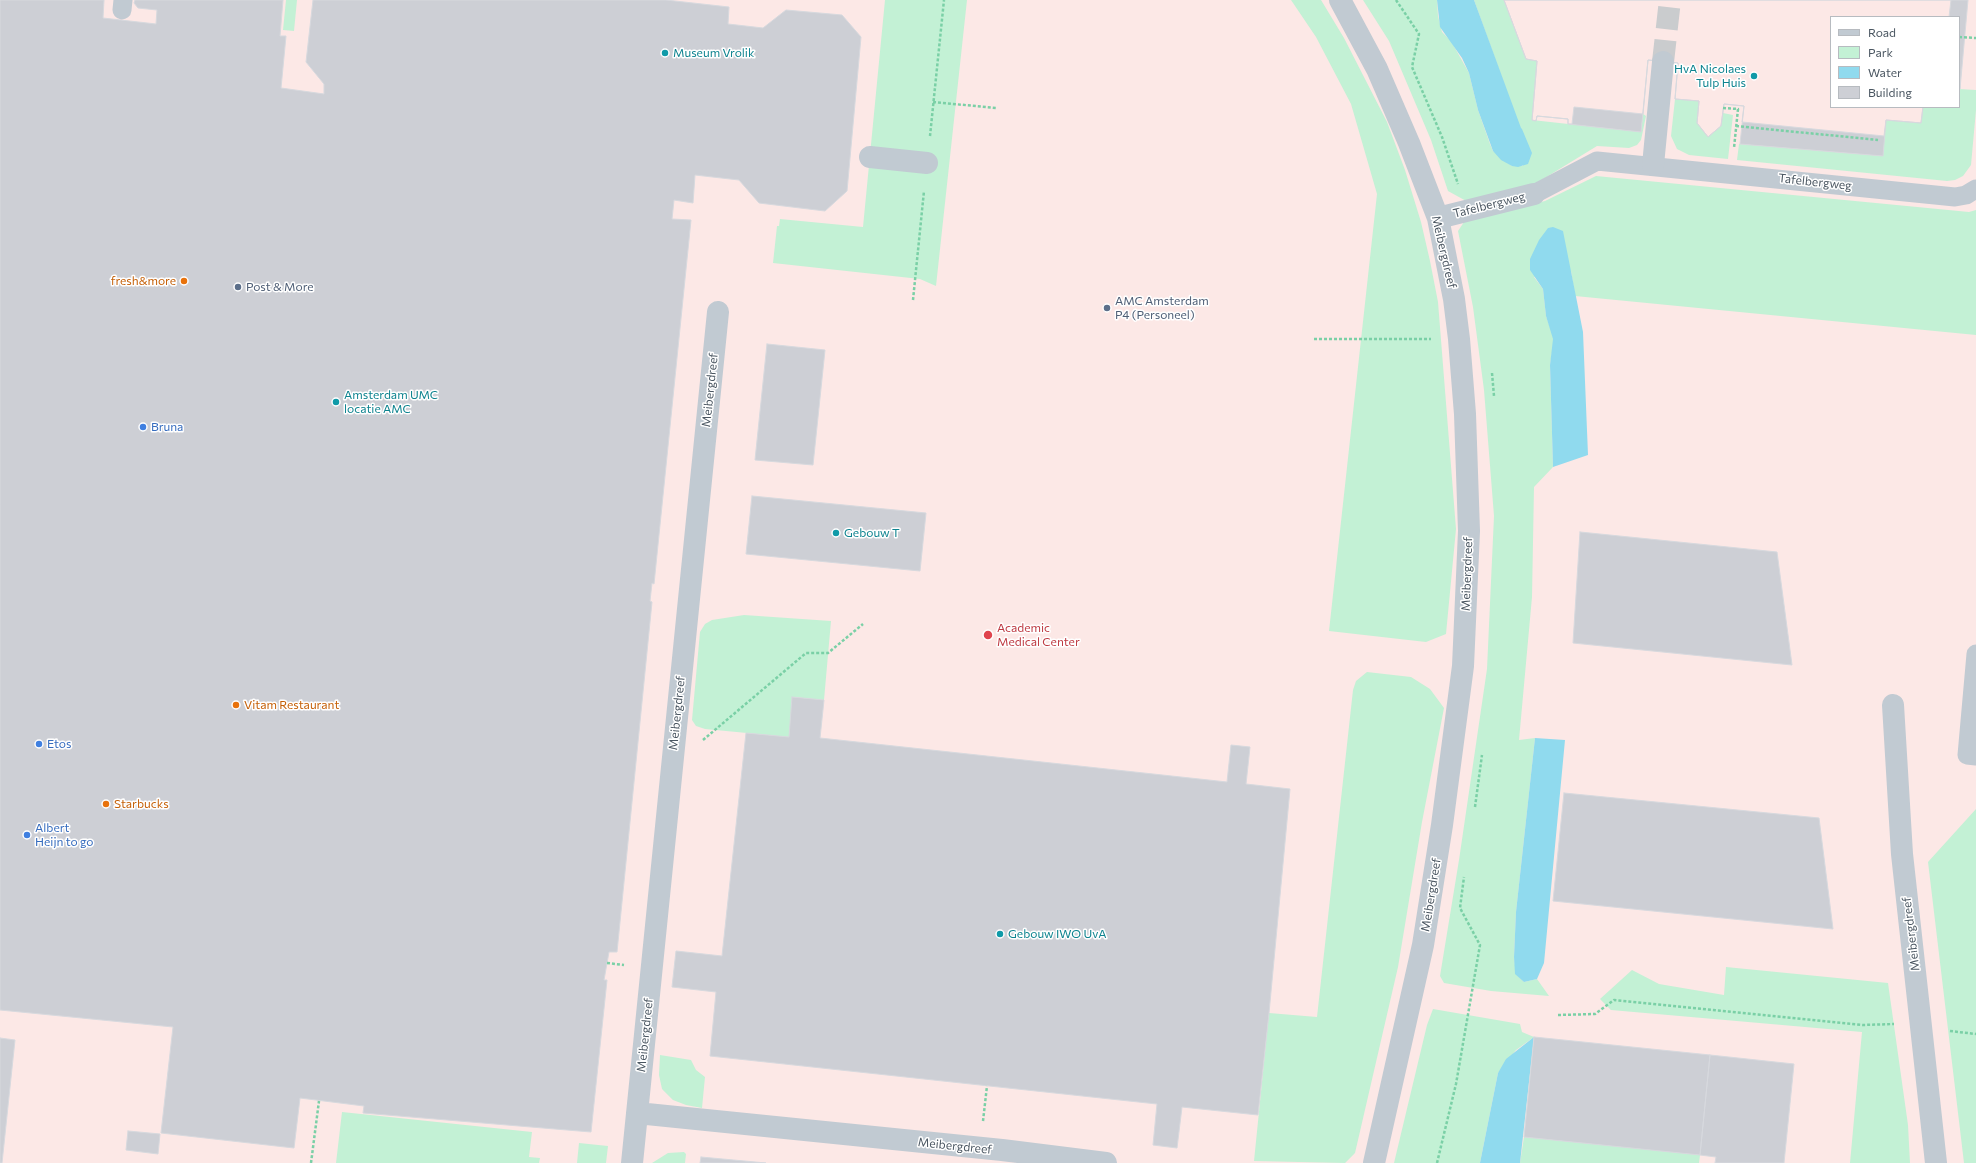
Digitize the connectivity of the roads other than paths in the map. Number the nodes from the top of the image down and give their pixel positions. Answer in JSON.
{"nodes":[{"id":1,"x":1340,"y":0,"type":"edge"},
{"id":2,"x":1663,"y":62,"type":"tunnel mouth"},
{"id":3,"x":870,"y":157,"type":"dead end"},
{"id":4,"x":927,"y":163,"type":"dead end"},
{"id":5,"x":1653,"y":166,"type":"junction"},
{"id":6,"x":1976,"y":189,"type":"edge"},
{"id":7,"x":1534,"y":194,"type":"joint"},
{"id":8,"x":1438,"y":218,"type":"junction"},
{"id":9,"x":718,"y":312,"type":"dead end"},
{"id":10,"x":1976,"y":654,"type":"edge"},
{"id":11,"x":1893,"y":705,"type":"dead end"},
{"id":12,"x":1976,"y":756,"type":"edge"},
{"id":13,"x":637,"y":1114,"type":"junction"},
{"id":14,"x":632,"y":1163,"type":"edge"},
{"id":15,"x":1106,"y":1163,"type":"edge"},
{"id":16,"x":1374,"y":1163,"type":"edge"},
{"id":17,"x":1936,"y":1163,"type":"edge"}],
"edges":[{"from":1,"to":8,"type":"street","name":"Meibergdreef"},
{"from":2,"to":5,"type":"street"},
{"from":3,"to":4,"type":"street"},
{"from":5,"to":6,"type":"lane","name":"Tafelbergweg"},
{"from":5,"to":7,"type":"lane","name":"Tafelbergweg"},
{"from":7,"to":8,"type":"street","name":"Tafelbergweg"},
{"from":8,"to":16,"type":"street","name":"Meibergdreef"},
{"from":9,"to":13,"type":"street","name":"Meibergdreef"},
{"from":10,"to":12,"type":"lane"},
{"from":11,"to":17,"type":"street","name":"Meibergdreef"},
{"from":13,"to":14,"type":"street","name":"Meibergdreef"},
{"from":13,"to":15,"type":"street","name":"Meibergdreef"}]}
